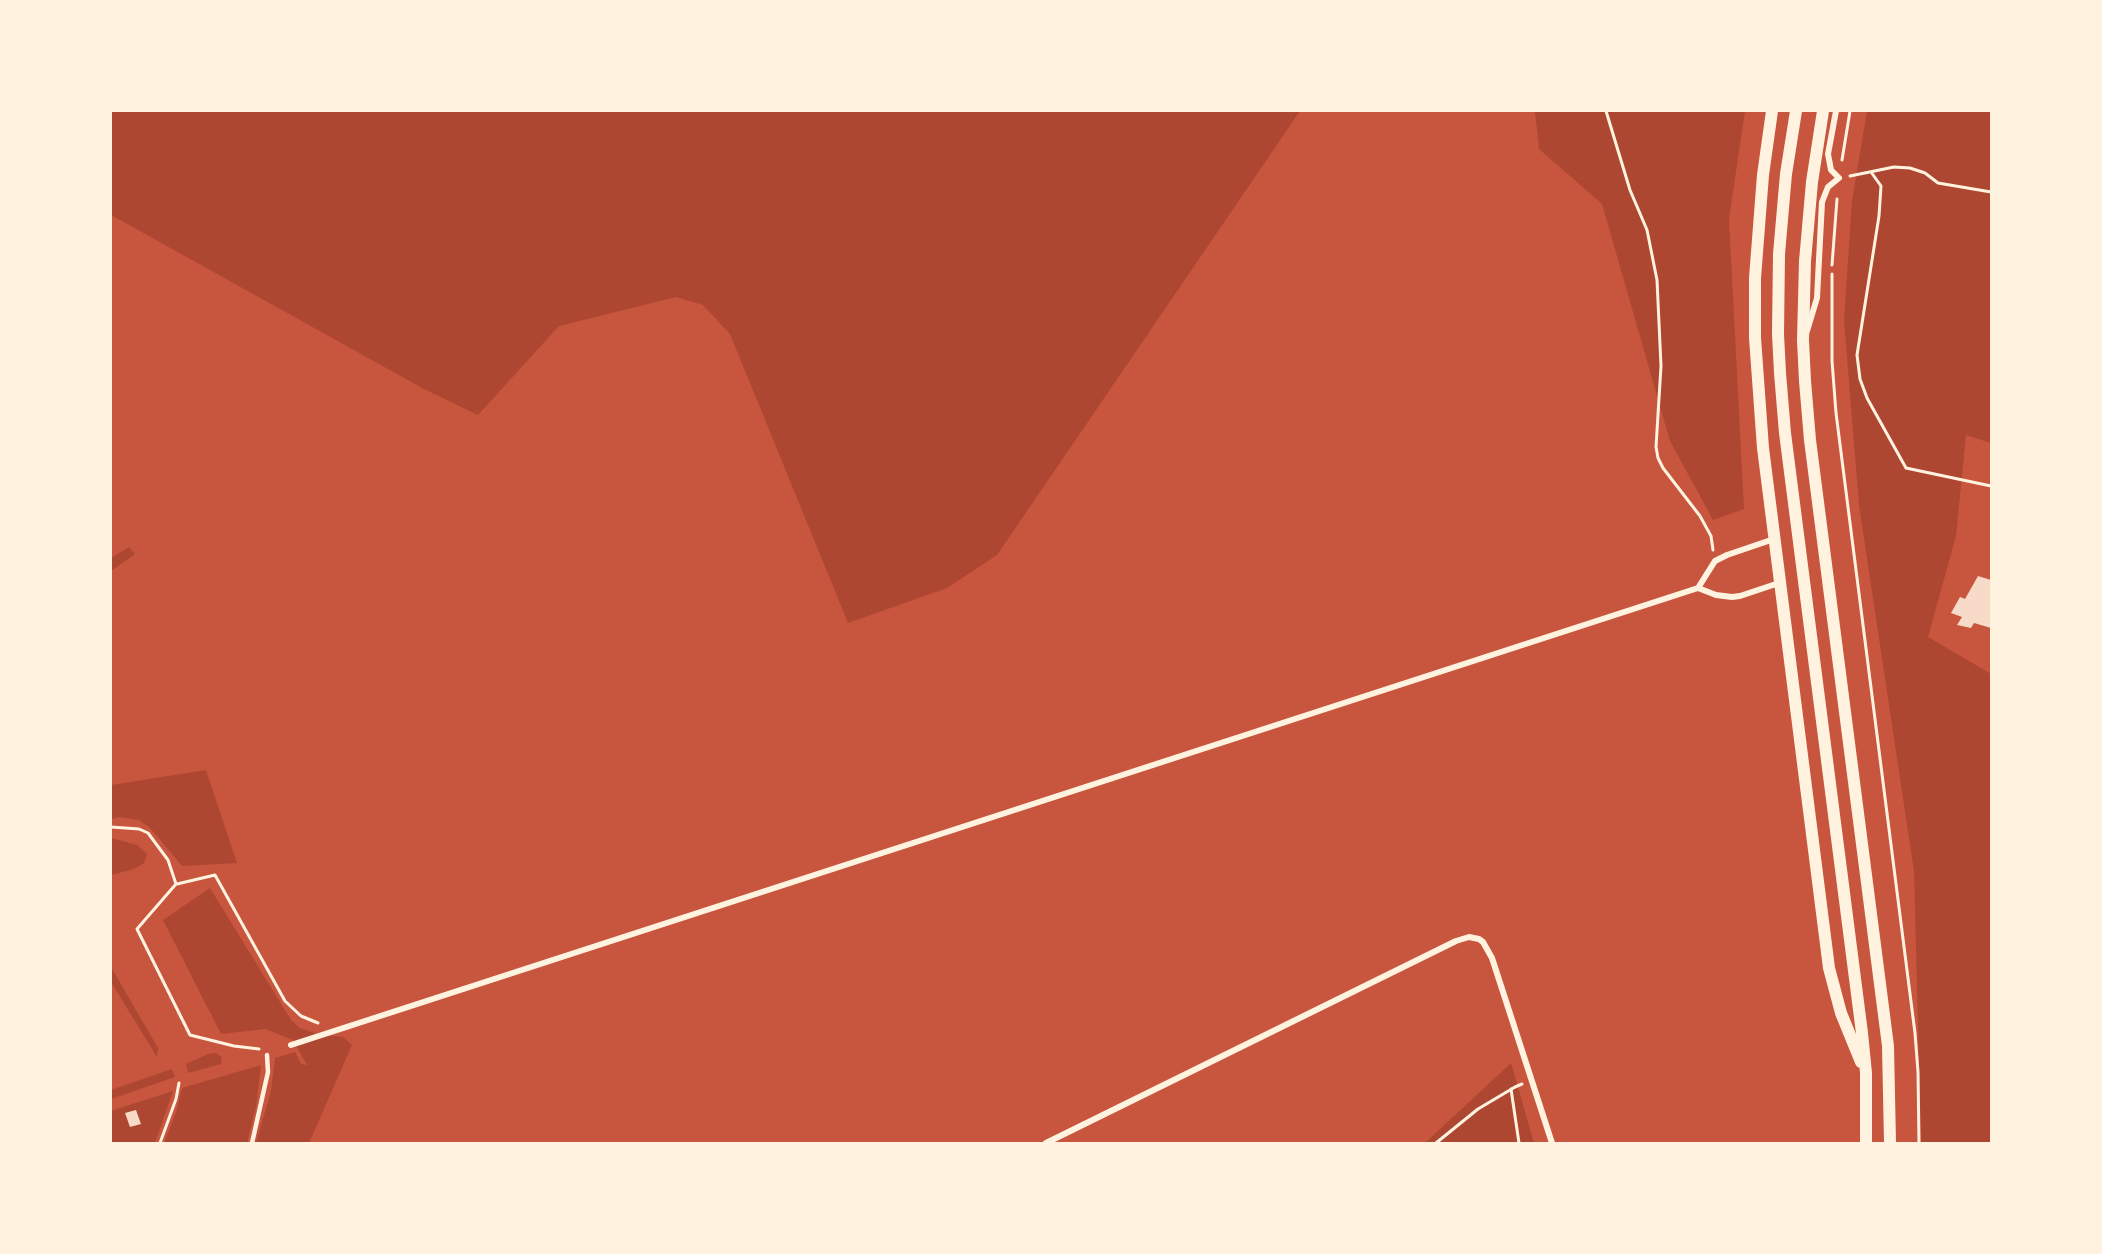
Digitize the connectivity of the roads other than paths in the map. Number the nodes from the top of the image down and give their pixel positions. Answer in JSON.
{"nodes":[{"id":1,"x":1772,"y":111,"type":"edge"},
{"id":2,"x":1796,"y":111,"type":"edge"},
{"id":3,"x":1822,"y":111,"type":"edge"},
{"id":4,"x":1836,"y":111,"type":"edge"},
{"id":5,"x":1803,"y":340,"type":"junction"},
{"id":6,"x":1774,"y":539,"type":"junction"},
{"id":7,"x":1779,"y":583,"type":"junction"},
{"id":8,"x":1698,"y":588,"type":"junction"},
{"id":9,"x":291,"y":1045,"type":"dead end"},
{"id":10,"x":267,"y":1052,"type":"road end"},
{"id":11,"x":1866,"y":1073,"type":"junction"},
{"id":12,"x":252,"y":1143,"type":"edge"},
{"id":13,"x":1046,"y":1143,"type":"edge"},
{"id":14,"x":1552,"y":1143,"type":"edge"},
{"id":15,"x":1866,"y":1143,"type":"edge"},
{"id":16,"x":1890,"y":1143,"type":"edge"}],
"edges":[{"from":1,"to":6,"type":"main road"},
{"from":2,"to":11,"type":"main road"},
{"from":3,"to":5,"type":"main road"},
{"from":4,"to":5,"type":"street"},
{"from":5,"to":16,"type":"main road"},
{"from":6,"to":7,"type":"main road"},
{"from":6,"to":8,"type":"street"},
{"from":7,"to":8,"type":"street"},
{"from":7,"to":11,"type":"main road"},
{"from":8,"to":9,"type":"street"},
{"from":10,"to":12,"type":"lane"},
{"from":11,"to":15,"type":"main road"},
{"from":13,"to":14,"type":"street"}]}
